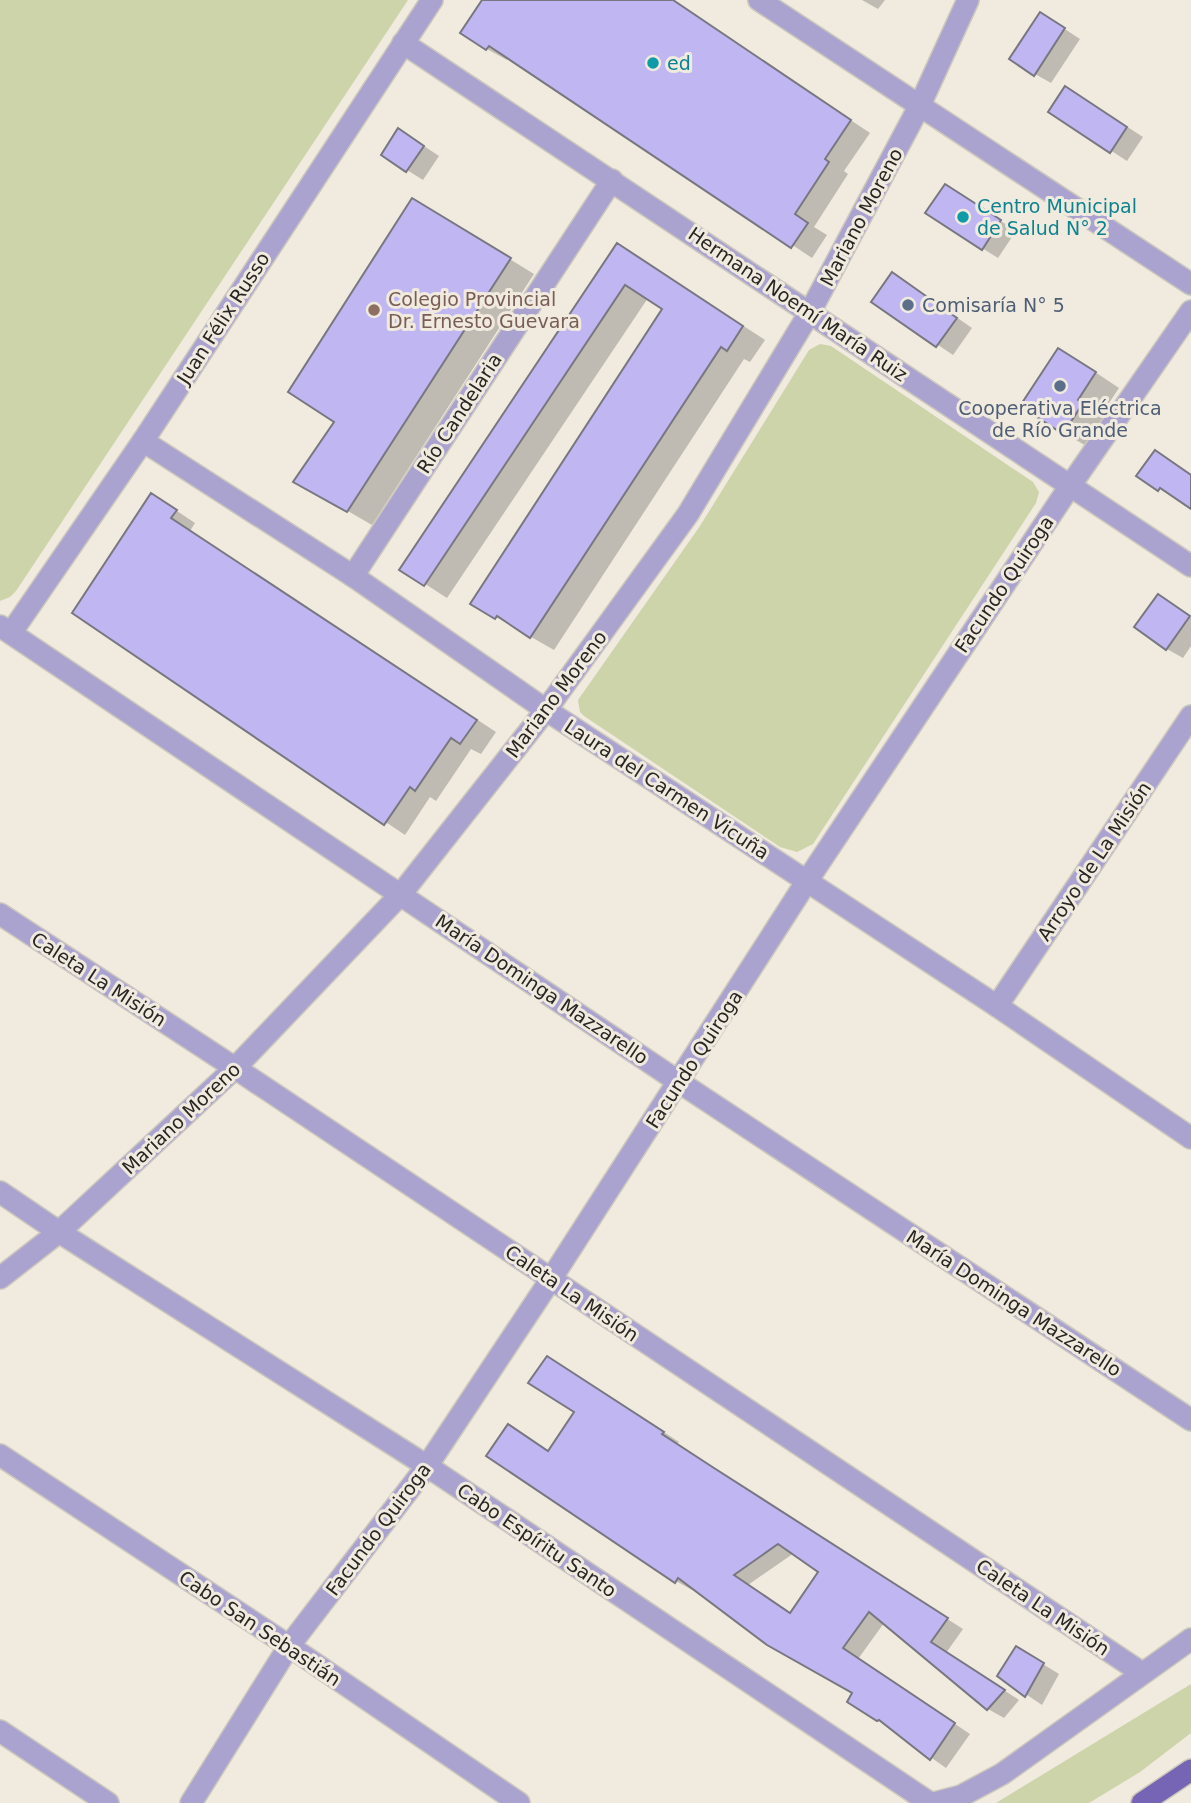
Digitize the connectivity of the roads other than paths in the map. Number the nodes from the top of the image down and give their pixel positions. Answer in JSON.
{"nodes":[{"id":1,"x":432,"y":0,"type":"edge"},
{"id":2,"x":759,"y":0,"type":"edge"},
{"id":3,"x":968,"y":0,"type":"edge"},
{"id":4,"x":403,"y":43,"type":"junction"},
{"id":5,"x":919,"y":105,"type":"junction"},
{"id":6,"x":612,"y":180,"type":"junction"},
{"id":7,"x":1191,"y":284,"type":"edge"},
{"id":8,"x":1191,"y":310,"type":"edge"},
{"id":9,"x":810,"y":312,"type":"junction"},
{"id":10,"x":143,"y":441,"type":"junction"},
{"id":11,"x":1070,"y":486,"type":"junction"},
{"id":12,"x":1191,"y":566,"type":"edge"},
{"id":13,"x":352,"y":576,"type":"junction"},
{"id":14,"x":5,"y":629,"type":"edge"},
{"id":15,"x":546,"y":710,"type":"junction"},
{"id":16,"x":1191,"y":716,"type":"edge"},
{"id":17,"x":807,"y":881,"type":"junction"},
{"id":18,"x":401,"y":894,"type":"junction"},
{"id":19,"x":0,"y":914,"type":"edge"},
{"id":20,"x":998,"y":1006,"type":"junction"},
{"id":21,"x":235,"y":1068,"type":"junction"},
{"id":22,"x":680,"y":1082,"type":"junction"},
{"id":23,"x":1189,"y":1133,"type":"edge"},
{"id":24,"x":0,"y":1192,"type":"edge"},
{"id":25,"x":59,"y":1232,"type":"junction"},
{"id":26,"x":0,"y":1278,"type":"edge"},
{"id":27,"x":551,"y":1279,"type":"junction"},
{"id":28,"x":1191,"y":1420,"type":"edge"},
{"id":29,"x":0,"y":1455,"type":"edge"},
{"id":30,"x":427,"y":1466,"type":"junction"},
{"id":31,"x":1191,"y":1639,"type":"edge"},
{"id":32,"x":289,"y":1646,"type":"junction"},
{"id":33,"x":1142,"y":1673,"type":"junction"},
{"id":34,"x":0,"y":1731,"type":"edge"},
{"id":35,"x":1191,"y":1770,"type":"edge"},
{"id":36,"x":108,"y":1803,"type":"edge"},
{"id":37,"x":191,"y":1803,"type":"edge"},
{"id":38,"x":519,"y":1803,"type":"edge"},
{"id":39,"x":932,"y":1803,"type":"edge"},
{"id":40,"x":1142,"y":1803,"type":"edge"}],
"edges":[{"from":1,"to":4,"type":"street","name":"Juan Félix Russo"},
{"from":2,"to":5,"type":"street"},
{"from":3,"to":5,"type":"street","name":"Mariano Moreno"},
{"from":4,"to":6,"type":"street","name":"Hermana Noemí María Ruiz"},
{"from":4,"to":10,"type":"street","name":"Juan Félix Russo"},
{"from":5,"to":7,"type":"street"},
{"from":5,"to":9,"type":"street","name":"Mariano Moreno"},
{"from":6,"to":9,"type":"street","name":"Hermana Noemí María Ruiz"},
{"from":6,"to":13,"type":"street","name":"Río Candelaria"},
{"from":8,"to":11,"type":"street","name":"Facundo Quiroga"},
{"from":9,"to":11,"type":"street","name":"Hermana Noemí María Ruiz"},
{"from":9,"to":15,"type":"street","name":"Mariano Moreno"},
{"from":10,"to":13,"type":"street","name":"Laura del Carmen Vicuña"},
{"from":10,"to":14,"type":"street","name":"Juan Félix Russo"},
{"from":11,"to":12,"type":"street","name":"Hermana Noemí María Ruiz"},
{"from":11,"to":17,"type":"street","name":"Facundo Quiroga"},
{"from":13,"to":15,"type":"street","name":"Laura del Carmen Vicuña"},
{"from":14,"to":18,"type":"street","name":"María Dominga Mazzarello"},
{"from":15,"to":17,"type":"street","name":"Laura del Carmen Vicuña"},
{"from":15,"to":18,"type":"street","name":"Mariano Moreno"},
{"from":16,"to":20,"type":"street","name":"Arroyo de La Misión"},
{"from":17,"to":20,"type":"street","name":"Laura del Carmen Vicuña"},
{"from":17,"to":22,"type":"street","name":"Facundo Quiroga"},
{"from":18,"to":21,"type":"street","name":"Mariano Moreno"},
{"from":18,"to":22,"type":"street","name":"María Dominga Mazzarello"},
{"from":19,"to":21,"type":"street","name":"Caleta La Misión"},
{"from":20,"to":23,"type":"street","name":"Laura del Carmen Vicuña"},
{"from":21,"to":25,"type":"street","name":"Mariano Moreno"},
{"from":21,"to":27,"type":"street","name":"Caleta La Misión"},
{"from":22,"to":27,"type":"street","name":"Facundo Quiroga"},
{"from":22,"to":28,"type":"street","name":"María Dominga Mazzarello"},
{"from":24,"to":25,"type":"street","name":"Cabo Espíritu Santo"},
{"from":25,"to":26,"type":"street","name":"Mariano Moreno"},
{"from":25,"to":30,"type":"street","name":"Cabo Espíritu Santo"},
{"from":27,"to":30,"type":"street","name":"Facundo Quiroga"},
{"from":27,"to":33,"type":"street","name":"Caleta La Misión"},
{"from":29,"to":32,"type":"street","name":"Cabo San Sebastián"},
{"from":30,"to":32,"type":"street","name":"Facundo Quiroga"},
{"from":30,"to":39,"type":"street","name":"Cabo Espíritu Santo"},
{"from":31,"to":33,"type":"street"},
{"from":32,"to":37,"type":"street","name":"Facundo Quiroga"},
{"from":32,"to":38,"type":"street","name":"Cabo San Sebastián"},
{"from":33,"to":39,"type":"street"},
{"from":34,"to":36,"type":"street"},
{"from":35,"to":40,"type":"main road"}]}
